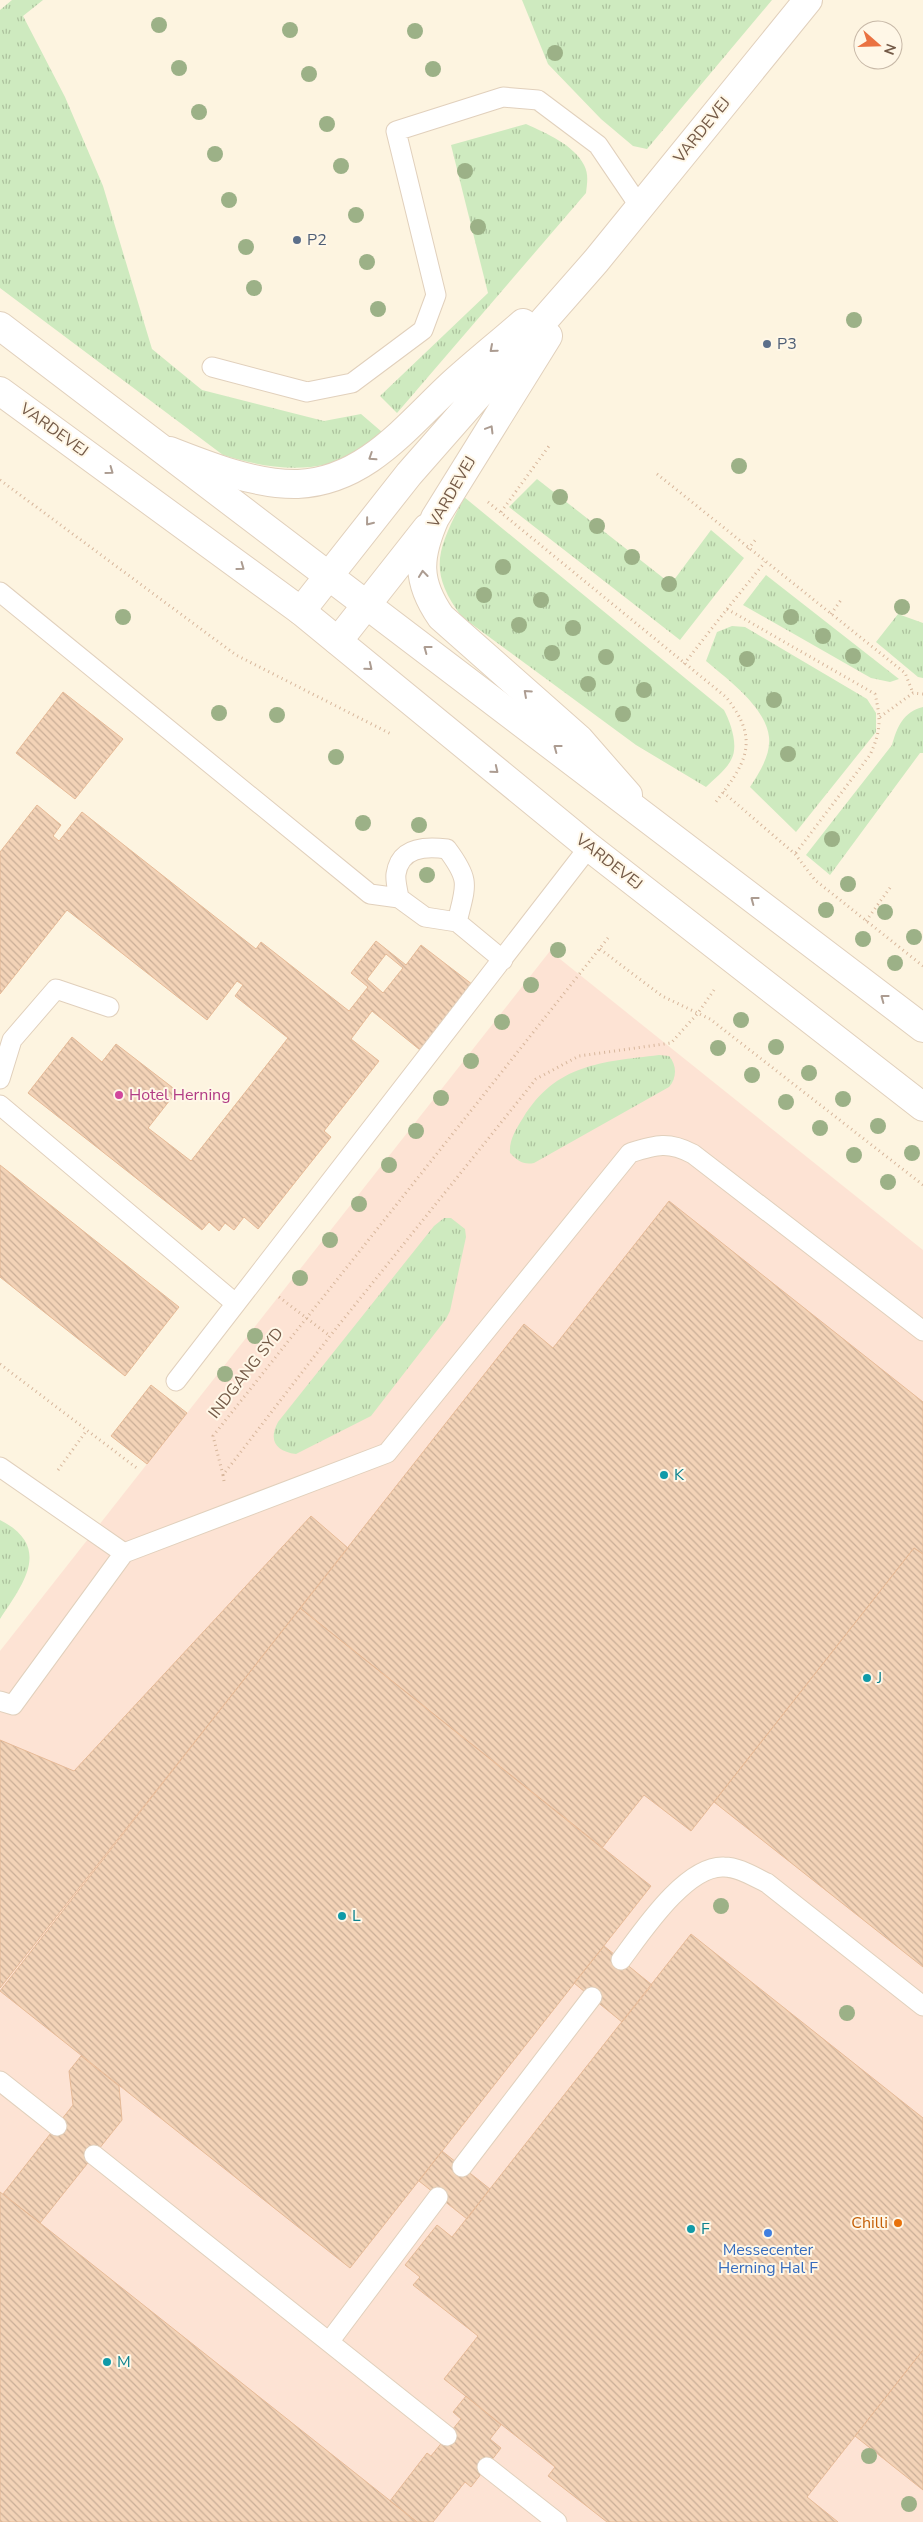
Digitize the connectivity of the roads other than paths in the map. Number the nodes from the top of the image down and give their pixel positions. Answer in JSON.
{"nodes":[{"id":1,"x":808,"y":0,"type":"edge"},
{"id":2,"x":640,"y":207,"type":"junction"},
{"id":3,"x":596,"y":260,"type":"junction"},
{"id":4,"x":0,"y":326,"type":"edge"},
{"id":5,"x":212,"y":367,"type":"dead end"},
{"id":6,"x":0,"y":391,"type":"edge"},
{"id":7,"x":159,"y":447,"type":"junction"},
{"id":8,"x":435,"y":518,"type":"junction"},
{"id":9,"x":329,"y":574,"type":"junction"},
{"id":10,"x":0,"y":592,"type":"edge"},
{"id":11,"x":366,"y":603,"type":"junction"},
{"id":12,"x":301,"y":611,"type":"junction"},
{"id":13,"x":338,"y":641,"type":"junction"},
{"id":14,"x":646,"y":816,"type":"junction"},
{"id":15,"x":589,"y":847,"type":"junction"},
{"id":16,"x":399,"y":898,"type":"junction"},
{"id":17,"x":457,"y":922,"type":"junction"},
{"id":18,"x":503,"y":960,"type":"junction"},
{"id":19,"x":109,"y":1007,"type":"dead end"},
{"id":20,"x":923,"y":1028,"type":"edge"},
{"id":21,"x":0,"y":1079,"type":"edge"},
{"id":22,"x":0,"y":1105,"type":"edge"},
{"id":23,"x":923,"y":1107,"type":"edge"},
{"id":24,"x":236,"y":1303,"type":"junction"},
{"id":25,"x":923,"y":1331,"type":"edge"},
{"id":26,"x":176,"y":1381,"type":"dead end"},
{"id":27,"x":0,"y":1467,"type":"edge"},
{"id":28,"x":124,"y":1553,"type":"junction"},
{"id":29,"x":0,"y":1701,"type":"edge"},
{"id":30,"x":621,"y":1960,"type":"dead end"},
{"id":31,"x":592,"y":1997,"type":"dead end"},
{"id":32,"x":923,"y":2006,"type":"edge"},
{"id":33,"x":0,"y":2081,"type":"edge"},
{"id":34,"x":57,"y":2126,"type":"dead end"},
{"id":35,"x":94,"y":2155,"type":"dead end"},
{"id":36,"x":462,"y":2167,"type":"dead end"},
{"id":37,"x":438,"y":2197,"type":"dead end"},
{"id":38,"x":329,"y":2342,"type":"junction"},
{"id":39,"x":448,"y":2436,"type":"dead end"},
{"id":40,"x":486,"y":2467,"type":"dead end"},
{"id":41,"x":557,"y":2522,"type":"edge"}],
"edges":[{"from":1,"to":2,"type":"street","name":"VARDEVEJ"},
{"from":2,"to":3,"type":"street","name":"VARDEVEJ"},
{"from":2,"to":5,"type":"lane"},
{"from":3,"to":7,"type":"street","name":"VARDEVEJ","one_way":true},
{"from":8,"to":3,"type":"street","name":"VARDEVEJ","one_way":true},
{"from":3,"to":9,"type":"street","name":"VARDEVEJ","one_way":true},
{"from":4,"to":7,"type":"street","name":"VARDEVEJ"},
{"from":6,"to":12,"type":"street","name":"VARDEVEJ","one_way":true},
{"from":7,"to":9,"type":"street","name":"VARDEVEJ"},
{"from":8,"to":11,"type":"street"},
{"from":14,"to":8,"type":"street","name":"VARDEVEJ","one_way":true},
{"from":9,"to":11,"type":"street","name":"VARDEVEJ"},
{"from":9,"to":12,"type":"street","name":"VARDEVEJ"},
{"from":10,"to":16,"type":"lane"},
{"from":11,"to":13,"type":"street"},
{"from":14,"to":11,"type":"street","name":"VARDEVEJ","one_way":true},
{"from":12,"to":13,"type":"street","name":"VARDEVEJ"},
{"from":13,"to":15,"type":"street","name":"VARDEVEJ","one_way":true},
{"from":20,"to":14,"type":"street","name":"VARDEVEJ","one_way":true},
{"from":15,"to":18,"type":"lane"},
{"from":15,"to":23,"type":"street","name":"VARDEVEJ"},
{"from":16,"to":17,"type":"lane"},
{"from":16,"to":17,"type":"lane"},
{"from":17,"to":18,"type":"lane"},
{"from":18,"to":24,"type":"lane"},
{"from":19,"to":21,"type":"lane"},
{"from":22,"to":24,"type":"lane"},
{"from":24,"to":26,"type":"lane"},
{"from":25,"to":28,"type":"lane"},
{"from":27,"to":28,"type":"lane"},
{"from":28,"to":29,"type":"lane"},
{"from":30,"to":32,"type":"lane"},
{"from":31,"to":36,"type":"lane"},
{"from":33,"to":34,"type":"lane"},
{"from":35,"to":38,"type":"lane"},
{"from":37,"to":38,"type":"lane"},
{"from":38,"to":39,"type":"lane"},
{"from":40,"to":41,"type":"lane"}]}
